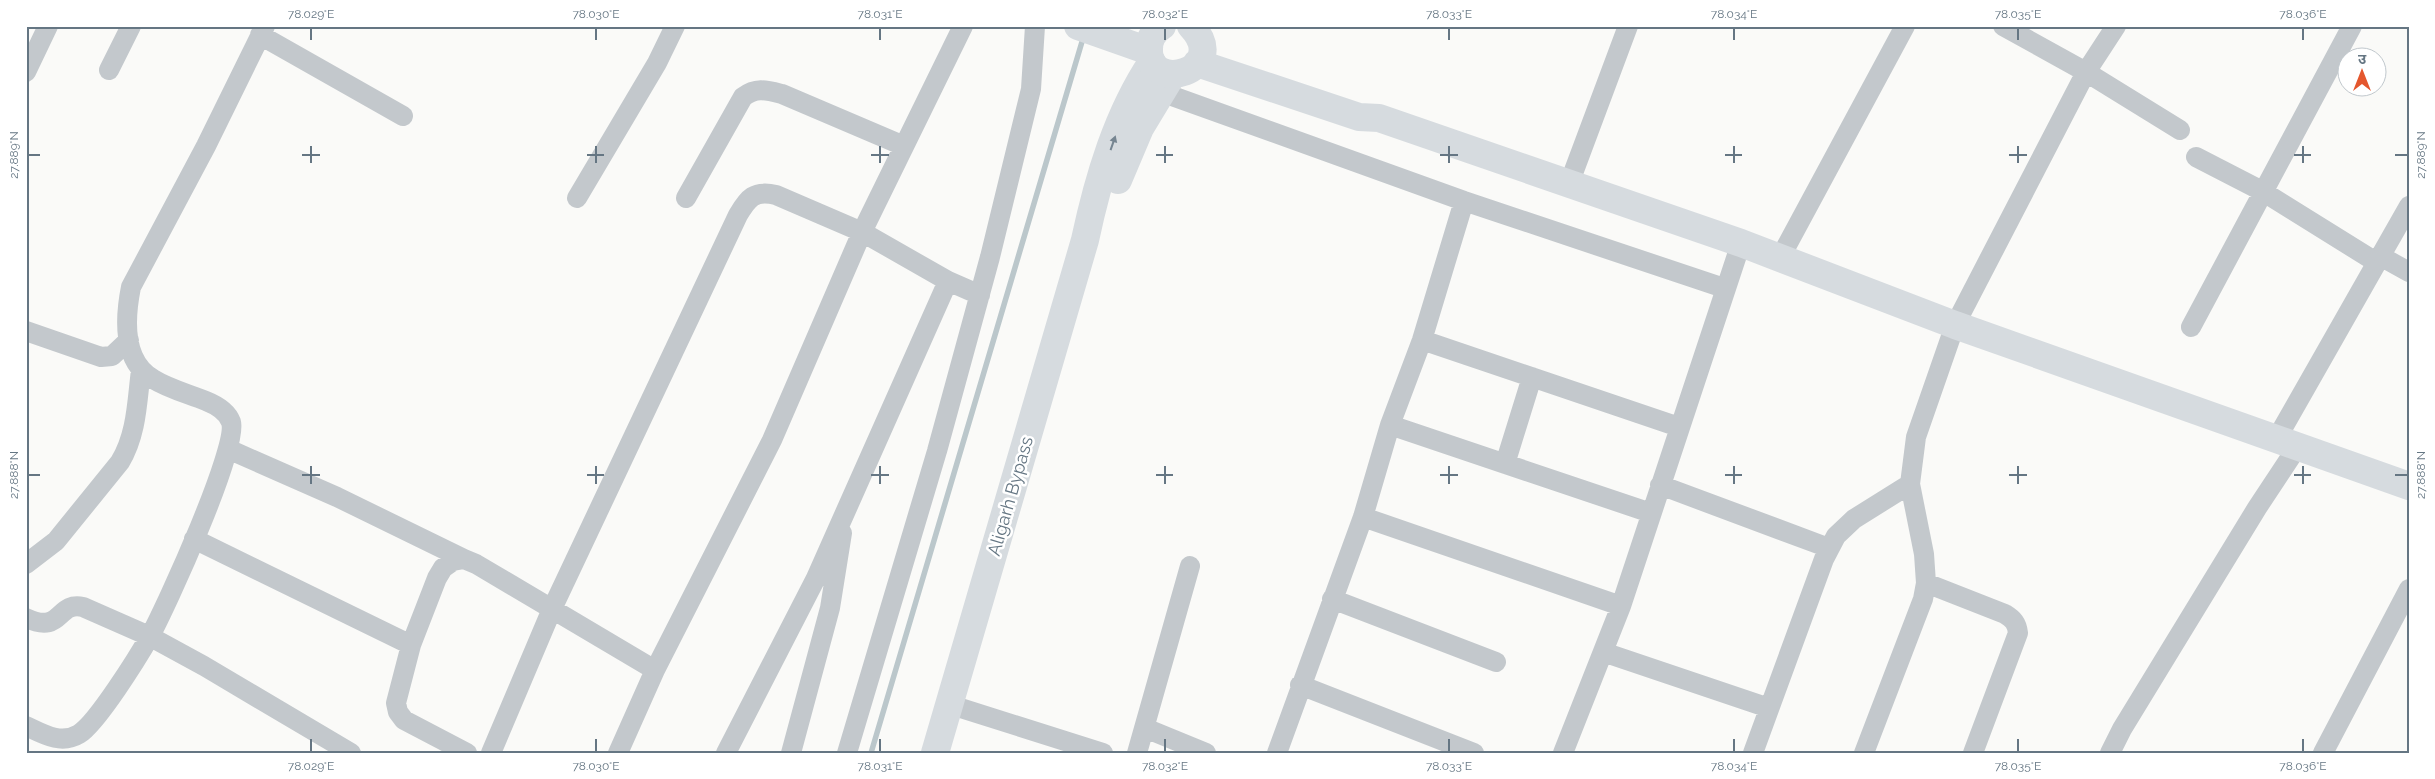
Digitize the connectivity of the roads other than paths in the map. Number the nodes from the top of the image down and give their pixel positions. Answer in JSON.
{"nodes":[{"id":1,"x":48,"y":26,"type":"edge"},
{"id":2,"x":131,"y":26,"type":"edge"},
{"id":3,"x":675,"y":26,"type":"edge"},
{"id":4,"x":962,"y":26,"type":"edge"},
{"id":5,"x":1035,"y":26,"type":"edge"},
{"id":6,"x":1078,"y":26,"type":"edge"},
{"id":7,"x":1628,"y":26,"type":"edge"},
{"id":8,"x":1904,"y":26,"type":"edge"},
{"id":9,"x":2003,"y":26,"type":"edge"},
{"id":10,"x":2116,"y":26,"type":"edge"},
{"id":11,"x":2352,"y":26,"type":"edge"},
{"id":12,"x":263,"y":31,"type":"edge"},
{"id":13,"x":1198,"y":39,"type":"edge"},
{"id":14,"x":1152,"y":51,"type":"edge"},
{"id":15,"x":109,"y":70,"type":"dead end"},
{"id":16,"x":26,"y":72,"type":"edge"},
{"id":17,"x":2086,"y":72,"type":"junction"},
{"id":18,"x":403,"y":116,"type":"dead end"},
{"id":19,"x":2180,"y":130,"type":"dead end"},
{"id":20,"x":904,"y":146,"type":"junction"},
{"id":21,"x":2196,"y":157,"type":"dead end"},
{"id":22,"x":1569,"y":184,"type":"junction"},
{"id":23,"x":2262,"y":191,"type":"junction"},
{"id":24,"x":577,"y":198,"type":"dead end"},
{"id":25,"x":686,"y":198,"type":"dead end"},
{"id":26,"x":1464,"y":201,"type":"junction"},
{"id":27,"x":2409,"y":206,"type":"edge"},
{"id":28,"x":862,"y":232,"type":"junction"},
{"id":29,"x":1741,"y":243,"type":"junction"},
{"id":30,"x":1780,"y":258,"type":"junction"},
{"id":31,"x":2379,"y":259,"type":"junction"},
{"id":32,"x":2409,"y":272,"type":"edge"},
{"id":33,"x":948,"y":281,"type":"junction"},
{"id":34,"x":1724,"y":288,"type":"junction"},
{"id":35,"x":980,"y":295,"type":"junction"},
{"id":36,"x":1955,"y":325,"type":"junction"},
{"id":37,"x":2191,"y":326,"type":"dead end"},
{"id":38,"x":26,"y":331,"type":"edge"},
{"id":39,"x":129,"y":340,"type":"junction"},
{"id":40,"x":1422,"y":340,"type":"junction"},
{"id":41,"x":141,"y":370,"type":"junction"},
{"id":42,"x":1532,"y":377,"type":"junction"},
{"id":43,"x":1390,"y":425,"type":"junction"},
{"id":44,"x":1679,"y":427,"type":"junction"},
{"id":45,"x":2287,"y":442,"type":"junction"},
{"id":46,"x":228,"y":448,"type":"junction"},
{"id":47,"x":1505,"y":464,"type":"junction"},
{"id":48,"x":1910,"y":484,"type":"junction"},
{"id":49,"x":1660,"y":485,"type":"junction"},
{"id":50,"x":2409,"y":486,"type":"edge"},
{"id":51,"x":1651,"y":513,"type":"junction"},
{"id":52,"x":844,"y":516,"type":"junction"},
{"id":53,"x":1363,"y":517,"type":"junction"},
{"id":54,"x":194,"y":540,"type":"junction"},
{"id":55,"x":1830,"y":548,"type":"junction"},
{"id":56,"x":464,"y":559,"type":"junction"},
{"id":57,"x":26,"y":564,"type":"edge"},
{"id":58,"x":1190,"y":566,"type":"dead end"},
{"id":59,"x":1926,"y":583,"type":"junction"},
{"id":60,"x":2409,"y":589,"type":"edge"},
{"id":61,"x":1332,"y":599,"type":"junction"},
{"id":62,"x":1621,"y":606,"type":"junction"},
{"id":63,"x":552,"y":609,"type":"junction"},
{"id":64,"x":26,"y":618,"type":"edge"},
{"id":65,"x":150,"y":636,"type":"junction"},
{"id":66,"x":412,"y":645,"type":"junction"},
{"id":67,"x":1603,"y":652,"type":"junction"},
{"id":68,"x":1496,"y":662,"type":"dead end"},
{"id":69,"x":655,"y":670,"type":"junction"},
{"id":70,"x":1300,"y":686,"type":"junction"},
{"id":71,"x":948,"y":704,"type":"junction"},
{"id":72,"x":1769,"y":708,"type":"junction"},
{"id":73,"x":26,"y":726,"type":"edge"},
{"id":74,"x":1145,"y":728,"type":"junction"},
{"id":75,"x":1870,"y":751,"type":"edge"},
{"id":76,"x":351,"y":753,"type":"edge"},
{"id":77,"x":467,"y":753,"type":"edge"},
{"id":78,"x":491,"y":753,"type":"edge"},
{"id":79,"x":618,"y":753,"type":"edge"},
{"id":80,"x":726,"y":753,"type":"edge"},
{"id":81,"x":791,"y":753,"type":"edge"},
{"id":82,"x":847,"y":753,"type":"edge"},
{"id":83,"x":935,"y":753,"type":"edge"},
{"id":84,"x":1103,"y":753,"type":"edge"},
{"id":85,"x":1137,"y":753,"type":"edge"},
{"id":86,"x":1206,"y":753,"type":"edge"},
{"id":87,"x":1277,"y":753,"type":"edge"},
{"id":88,"x":1474,"y":753,"type":"edge"},
{"id":89,"x":1563,"y":753,"type":"edge"},
{"id":90,"x":1753,"y":753,"type":"edge"},
{"id":91,"x":1973,"y":753,"type":"edge"},
{"id":92,"x":2110,"y":753,"type":"edge"},
{"id":93,"x":2323,"y":753,"type":"edge"}],
"edges":[{"from":1,"to":16,"type":"street"},
{"from":2,"to":15,"type":"street"},
{"from":3,"to":24,"type":"street"},
{"from":4,"to":20,"type":"street"},
{"from":5,"to":35,"type":"street"},
{"from":6,"to":14,"type":"main road"},
{"from":7,"to":22,"type":"street"},
{"from":8,"to":30,"type":"street"},
{"from":9,"to":17,"type":"street"},
{"from":10,"to":17,"type":"street"},
{"from":11,"to":23,"type":"street"},
{"from":12,"to":18,"type":"street"},
{"from":12,"to":39,"type":"street"},
{"from":13,"to":14,"type":"main road"},
{"from":13,"to":22,"type":"main road"},
{"from":14,"to":26,"type":"street"},
{"from":14,"to":71,"type":"main road","name":"Aligarh Bypass"},
{"from":17,"to":19,"type":"street"},
{"from":17,"to":36,"type":"street"},
{"from":20,"to":25,"type":"street"},
{"from":20,"to":28,"type":"street"},
{"from":21,"to":23,"type":"street"},
{"from":22,"to":29,"type":"main road"},
{"from":23,"to":31,"type":"street"},
{"from":23,"to":37,"type":"street"},
{"from":26,"to":34,"type":"street"},
{"from":26,"to":40,"type":"street"},
{"from":27,"to":31,"type":"street"},
{"from":28,"to":33,"type":"street"},
{"from":28,"to":63,"type":"street"},
{"from":28,"to":69,"type":"street"},
{"from":29,"to":30,"type":"main road"},
{"from":29,"to":34,"type":"street"},
{"from":30,"to":36,"type":"main road"},
{"from":31,"to":32,"type":"street"},
{"from":31,"to":45,"type":"street"},
{"from":33,"to":35,"type":"street"},
{"from":33,"to":52,"type":"street"},
{"from":34,"to":44,"type":"street"},
{"from":35,"to":82,"type":"street"},
{"from":36,"to":45,"type":"main road"},
{"from":36,"to":48,"type":"street"},
{"from":38,"to":39,"type":"street"},
{"from":39,"to":41,"type":"street"},
{"from":40,"to":42,"type":"street"},
{"from":40,"to":43,"type":"street"},
{"from":41,"to":46,"type":"street"},
{"from":41,"to":57,"type":"street"},
{"from":42,"to":44,"type":"street"},
{"from":42,"to":47,"type":"street"},
{"from":43,"to":47,"type":"street"},
{"from":43,"to":53,"type":"street"},
{"from":44,"to":49,"type":"street"},
{"from":45,"to":50,"type":"main road"},
{"from":45,"to":92,"type":"street"},
{"from":46,"to":54,"type":"street"},
{"from":46,"to":56,"type":"street"},
{"from":47,"to":51,"type":"street"},
{"from":48,"to":55,"type":"street"},
{"from":48,"to":59,"type":"street"},
{"from":49,"to":51,"type":"street"},
{"from":49,"to":55,"type":"street"},
{"from":51,"to":62,"type":"street"},
{"from":52,"to":80,"type":"street"},
{"from":52,"to":81,"type":"street"},
{"from":53,"to":61,"type":"street"},
{"from":53,"to":62,"type":"street"},
{"from":54,"to":65,"type":"street"},
{"from":54,"to":66,"type":"street"},
{"from":55,"to":72,"type":"street"},
{"from":56,"to":63,"type":"street"},
{"from":56,"to":66,"type":"street"},
{"from":58,"to":74,"type":"street"},
{"from":59,"to":75,"type":"street"},
{"from":59,"to":91,"type":"street"},
{"from":60,"to":93,"type":"street"},
{"from":61,"to":68,"type":"street"},
{"from":61,"to":70,"type":"street"},
{"from":62,"to":67,"type":"street"},
{"from":63,"to":69,"type":"street"},
{"from":63,"to":78,"type":"street"},
{"from":64,"to":65,"type":"street"},
{"from":65,"to":73,"type":"street"},
{"from":65,"to":76,"type":"street"},
{"from":66,"to":77,"type":"street"},
{"from":67,"to":72,"type":"street"},
{"from":67,"to":89,"type":"street"},
{"from":69,"to":79,"type":"street"},
{"from":70,"to":87,"type":"street"},
{"from":70,"to":88,"type":"street"},
{"from":71,"to":83,"type":"main road","name":"Aligarh Bypass"},
{"from":71,"to":84,"type":"street"},
{"from":72,"to":90,"type":"street"},
{"from":74,"to":85,"type":"street"},
{"from":74,"to":86,"type":"street"}]}
